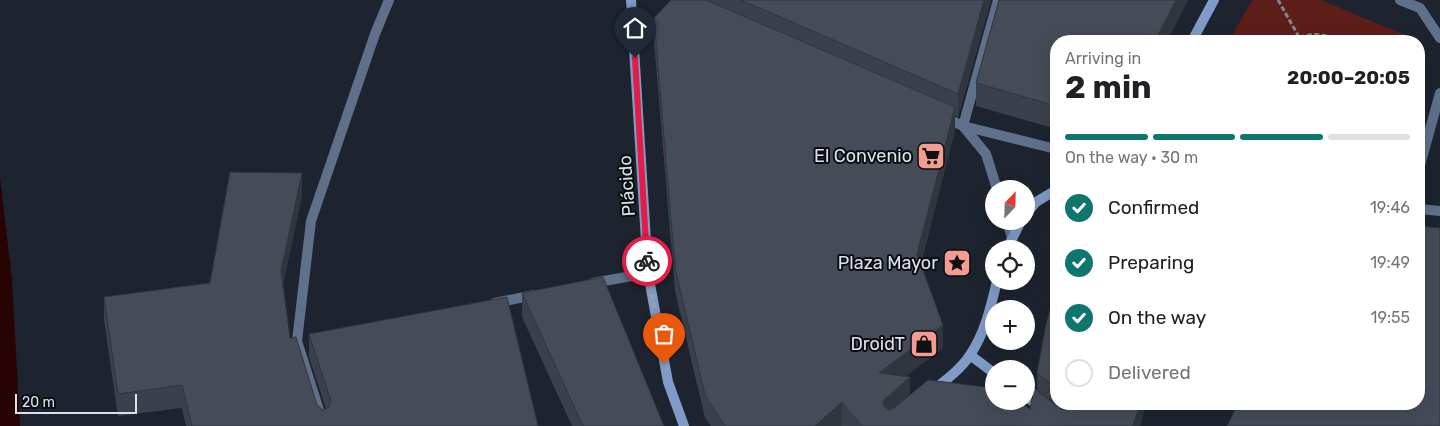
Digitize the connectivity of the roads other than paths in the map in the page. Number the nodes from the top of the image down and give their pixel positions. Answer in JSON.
{"nodes":[{"id":1,"x":389,"y":0,"type":"edge"},
{"id":2,"x":631,"y":0,"type":"edge"},
{"id":3,"x":998,"y":0,"type":"edge"},
{"id":4,"x":1214,"y":0,"type":"edge"},
{"id":5,"x":1400,"y":0,"type":"edge"},
{"id":6,"x":1195,"y":35,"type":"edge"},
{"id":7,"x":1440,"y":38,"type":"edge"},
{"id":8,"x":1440,"y":93,"type":"edge"},
{"id":9,"x":936,"y":114,"type":"edge"},
{"id":10,"x":964,"y":126,"type":"junction"},
{"id":11,"x":1425,"y":147,"type":"edge"},
{"id":12,"x":1050,"y":148,"type":"edge"},
{"id":13,"x":994,"y":180,"type":"edge"},
{"id":14,"x":1050,"y":194,"type":"edge"},
{"id":15,"x":1035,"y":203,"type":"edge"},
{"id":16,"x":1425,"y":210,"type":"edge"},
{"id":17,"x":1440,"y":211,"type":"edge"},
{"id":18,"x":1010,"y":230,"type":"edge"},
{"id":19,"x":1016,"y":230,"type":"edge"},
{"id":20,"x":1012,"y":238,"type":"joint"},
{"id":21,"x":648,"y":273,"type":"junction"},
{"id":22,"x":580,"y":286,"type":"edge"},
{"id":23,"x":994,"y":290,"type":"edge"},
{"id":24,"x":541,"y":294,"type":"edge"},
{"id":25,"x":482,"y":305,"type":"edge"},
{"id":26,"x":970,"y":355,"type":"junction"},
{"id":27,"x":985,"y":366,"type":"edge"},
{"id":28,"x":924,"y":397,"type":"edge"},
{"id":29,"x":1035,"y":403,"type":"edge"},
{"id":30,"x":1050,"y":414,"type":"edge"},
{"id":31,"x":324,"y":426,"type":"edge"},
{"id":32,"x":684,"y":426,"type":"edge"}],
"edges":[{"from":1,"to":31,"type":"street"},
{"from":2,"to":21,"type":"street","name":"Plácido"},
{"from":3,"to":10,"type":"street"},
{"from":4,"to":6,"type":"street"},
{"from":5,"to":7,"type":"street"},
{"from":8,"to":11,"type":"street"},
{"from":9,"to":10,"type":"street"},
{"from":10,"to":12,"type":"street"},
{"from":10,"to":13,"type":"street"},
{"from":14,"to":15,"type":"street"},
{"from":16,"to":17,"type":"street"},
{"from":18,"to":20,"type":"street"},
{"from":19,"to":20,"type":"street"},
{"from":21,"to":22,"type":"street"},
{"from":21,"to":32,"type":"street","name":"Plácido"},
{"from":23,"to":26,"type":"street"},
{"from":24,"to":25,"type":"street"},
{"from":26,"to":27,"type":"street"},
{"from":26,"to":28,"type":"street"},
{"from":29,"to":30,"type":"street"}]}
